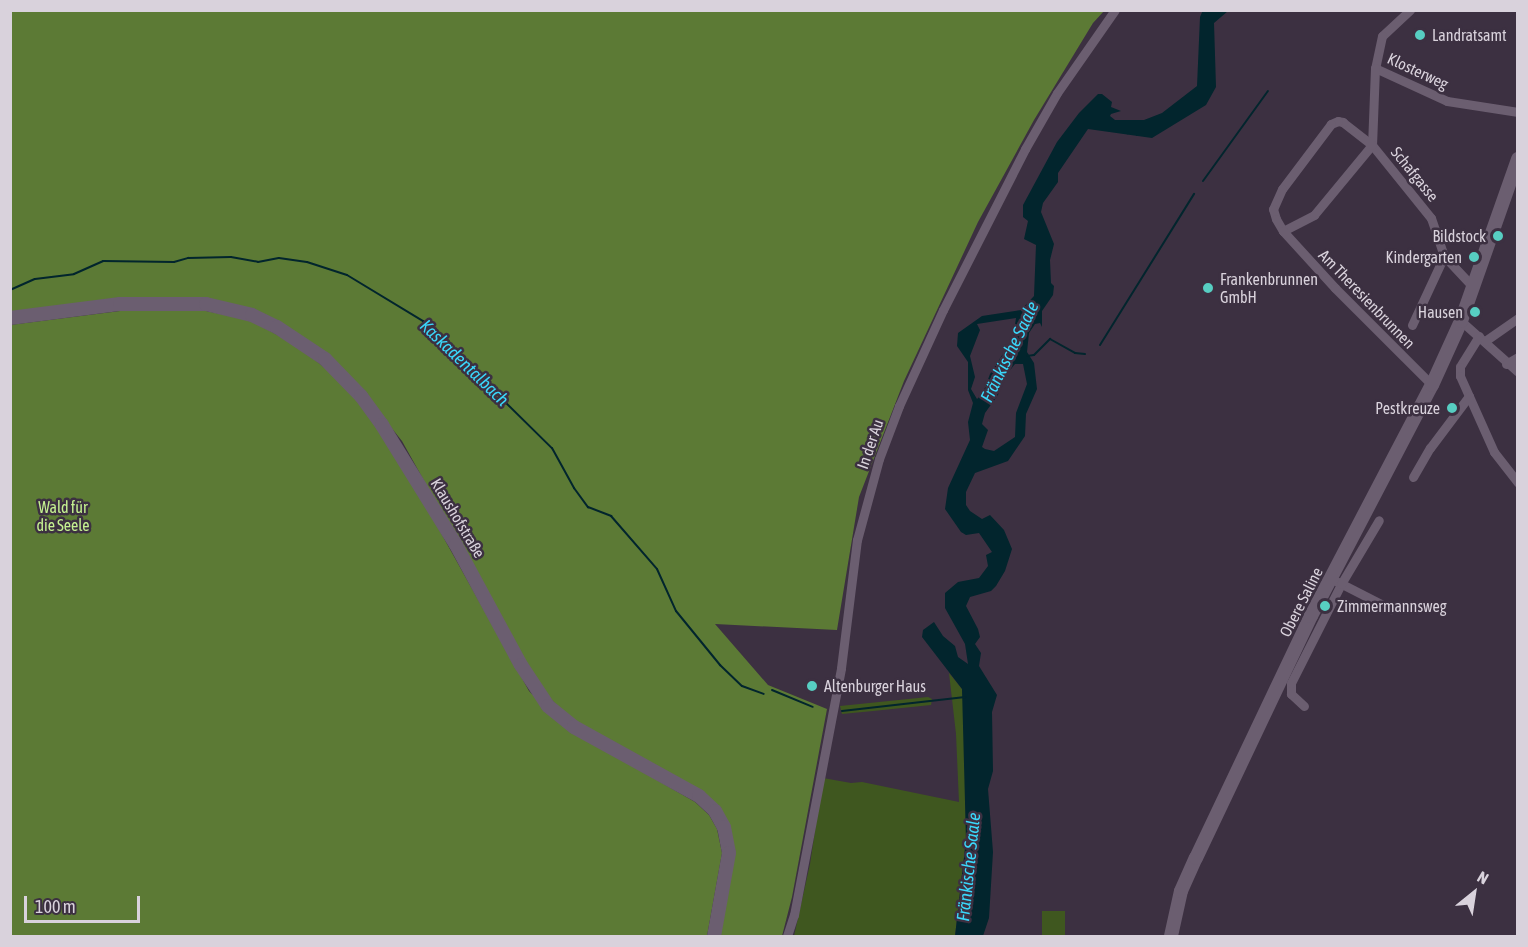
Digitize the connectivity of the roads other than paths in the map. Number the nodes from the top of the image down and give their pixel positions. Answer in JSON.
{"nodes":[{"id":1,"x":1116,"y":10,"type":"edge"},
{"id":2,"x":1410,"y":10,"type":"edge"},
{"id":3,"x":1375,"y":68,"type":"junction"},
{"id":4,"x":1518,"y":112,"type":"edge"},
{"id":5,"x":1371,"y":145,"type":"junction"},
{"id":6,"x":1518,"y":159,"type":"edge"},
{"id":7,"x":1515,"y":175,"type":"edge"},
{"id":8,"x":1283,"y":231,"type":"junction"},
{"id":9,"x":1444,"y":256,"type":"junction"},
{"id":10,"x":1473,"y":287,"type":"junction"},
{"id":11,"x":10,"y":318,"type":"edge"},
{"id":12,"x":1518,"y":318,"type":"edge"},
{"id":13,"x":1461,"y":321,"type":"junction"},
{"id":14,"x":1412,"y":325,"type":"dead end"},
{"id":15,"x":1482,"y":339,"type":"junction"},
{"id":16,"x":1518,"y":357,"type":"edge"},
{"id":17,"x":1506,"y":364,"type":"junction"},
{"id":18,"x":1518,"y":372,"type":"edge"},
{"id":19,"x":1432,"y":385,"type":"junction"},
{"id":20,"x":1469,"y":396,"type":"junction"},
{"id":21,"x":1413,"y":477,"type":"dead end"},
{"id":22,"x":1518,"y":483,"type":"edge"},
{"id":23,"x":1379,"y":520,"type":"dead end"},
{"id":24,"x":1336,"y":581,"type":"junction"},
{"id":25,"x":1391,"y":609,"type":"dead end"},
{"id":26,"x":1304,"y":706,"type":"dead end"},
{"id":27,"x":714,"y":936,"type":"edge"},
{"id":28,"x":787,"y":936,"type":"edge"},
{"id":29,"x":1171,"y":936,"type":"edge"}],
"edges":[{"from":1,"to":28,"type":"street","name":"In der Au"},
{"from":2,"to":3,"type":"street","name":"Klosterweg"},
{"from":3,"to":4,"type":"street","name":"Klosterweg"},
{"from":3,"to":5,"type":"street","name":"Schafgasse"},
{"from":5,"to":8,"type":"street"},
{"from":5,"to":8,"type":"street","name":"Am Theresienbrunnen"},
{"from":5,"to":9,"type":"street","name":"Schafgasse"},
{"from":6,"to":7,"type":"main road","name":"Obere Saline"},
{"from":7,"to":10,"type":"main road","name":"Obere Saline"},
{"from":8,"to":19,"type":"street","name":"Am Theresienbrunnen"},
{"from":9,"to":10,"type":"street","name":"Schafgasse"},
{"from":9,"to":14,"type":"street"},
{"from":10,"to":13,"type":"main road","name":"Obere Saline"},
{"from":11,"to":27,"type":"main road","name":"Klaushofstraße"},
{"from":12,"to":15,"type":"street"},
{"from":13,"to":15,"type":"street"},
{"from":13,"to":19,"type":"main road","name":"Obere Saline"},
{"from":15,"to":17,"type":"street"},
{"from":15,"to":20,"type":"street"},
{"from":16,"to":17,"type":"street"},
{"from":17,"to":18,"type":"street"},
{"from":19,"to":24,"type":"main road","name":"Obere Saline"},
{"from":20,"to":21,"type":"street"},
{"from":20,"to":22,"type":"street"},
{"from":23,"to":24,"type":"street","name":"Obere Saline"},
{"from":24,"to":25,"type":"street"},
{"from":24,"to":26,"type":"street","name":"Obere Saline"},
{"from":24,"to":29,"type":"main road","name":"Obere Saline"}]}
